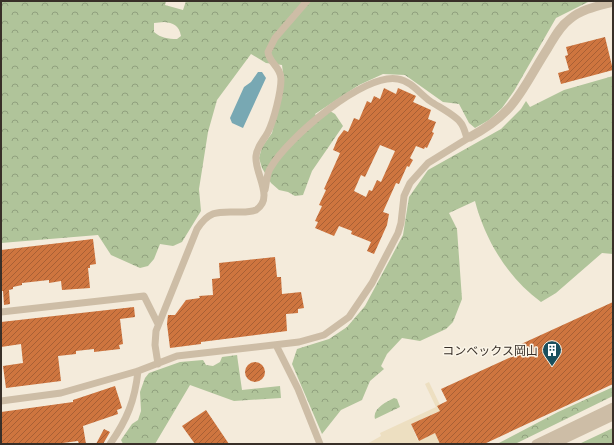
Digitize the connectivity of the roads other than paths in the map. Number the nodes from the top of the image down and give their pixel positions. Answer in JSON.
{"nodes":[{"id":1,"x":307,"y":1,"type":"edge"},
{"id":2,"x":613,"y":2,"type":"edge"},
{"id":3,"x":469,"y":138,"type":"junction"},
{"id":4,"x":265,"y":190,"type":"junction"},
{"id":5,"x":1,"y":312,"type":"edge"},
{"id":6,"x":158,"y":324,"type":"junction"},
{"id":7,"x":276,"y":345,"type":"junction"},
{"id":8,"x":158,"y":364,"type":"junction"},
{"id":9,"x":138,"y":371,"type":"junction"},
{"id":10,"x":1,"y":401,"type":"edge"},
{"id":11,"x":613,"y":407,"type":"edge"},
{"id":12,"x":613,"y":416,"type":"edge"},
{"id":13,"x":110,"y":444,"type":"edge"},
{"id":14,"x":320,"y":444,"type":"edge"},
{"id":15,"x":536,"y":444,"type":"edge"},
{"id":16,"x":554,"y":444,"type":"edge"}],
"edges":[{"from":1,"to":4,"type":"street"},
{"from":2,"to":3,"type":"street"},
{"from":3,"to":4,"type":"street"},
{"from":3,"to":7,"type":"street"},
{"from":4,"to":6,"type":"street"},
{"from":5,"to":6,"type":"street"},
{"from":6,"to":8,"type":"street"},
{"from":7,"to":8,"type":"street"},
{"from":7,"to":14,"type":"street"},
{"from":8,"to":9,"type":"street"},
{"from":9,"to":10,"type":"street"},
{"from":9,"to":13,"type":"street"},
{"from":11,"to":15,"type":"street"},
{"from":12,"to":16,"type":"street"}]}
